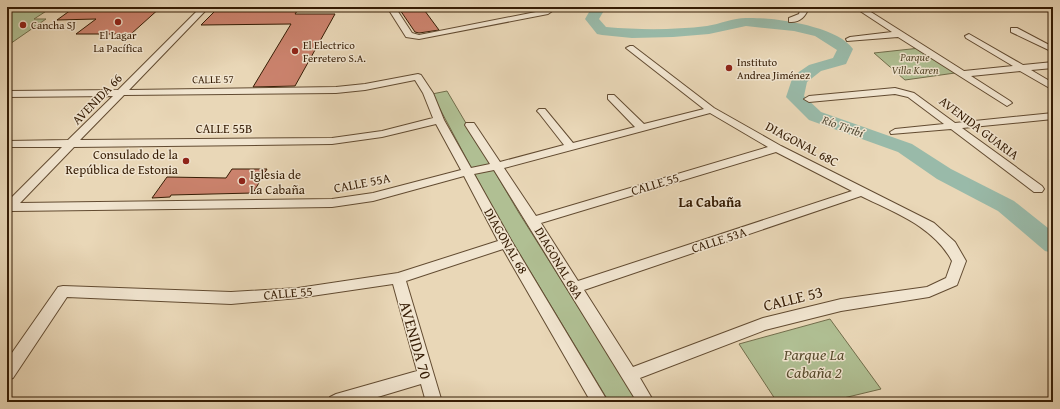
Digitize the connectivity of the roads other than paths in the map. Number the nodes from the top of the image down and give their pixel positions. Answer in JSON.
{"nodes":[{"id":1,"x":205,"y":7,"type":"edge"},
{"id":2,"x":391,"y":7,"type":"edge"},
{"id":3,"x":554,"y":7,"type":"edge"},
{"id":4,"x":805,"y":7,"type":"edge"},
{"id":5,"x":858,"y":7,"type":"edge"},
{"id":6,"x":1046,"y":7,"type":"edge"},
{"id":7,"x":1053,"y":10,"type":"edge"},
{"id":8,"x":792,"y":20,"type":"dead end"},
{"id":9,"x":1014,"y":30,"type":"dead end"},
{"id":10,"x":900,"y":34,"type":"junction"},
{"id":11,"x":969,"y":36,"type":"dead end"},
{"id":12,"x":850,"y":39,"type":"dead end"},
{"id":13,"x":630,"y":48,"type":"dead end"},
{"id":14,"x":1053,"y":50,"type":"edge"},
{"id":15,"x":1053,"y":65,"type":"edge"},
{"id":16,"x":1021,"y":69,"type":"junction"},
{"id":17,"x":962,"y":74,"type":"junction"},
{"id":18,"x":418,"y":77,"type":"joint"},
{"id":19,"x":1053,"y":87,"type":"edge"},
{"id":20,"x":122,"y":93,"type":"junction"},
{"id":21,"x":7,"y":94,"type":"edge"},
{"id":22,"x":611,"y":97,"type":"dead end"},
{"id":23,"x":808,"y":99,"type":"dead end"},
{"id":24,"x":1007,"y":103,"type":"dead end"},
{"id":25,"x":711,"y":110,"type":"junction"},
{"id":26,"x":542,"y":111,"type":"dead end"},
{"id":27,"x":1053,"y":116,"type":"edge"},
{"id":28,"x":439,"y":120,"type":"junction"},
{"id":29,"x":470,"y":125,"type":"dead end"},
{"id":30,"x":951,"y":126,"type":"junction"},
{"id":31,"x":643,"y":129,"type":"junction"},
{"id":32,"x":895,"y":132,"type":"dead end"},
{"id":33,"x":72,"y":143,"type":"junction"},
{"id":34,"x":7,"y":144,"type":"edge"},
{"id":35,"x":571,"y":147,"type":"junction"},
{"id":36,"x":777,"y":148,"type":"junction"},
{"id":37,"x":498,"y":166,"type":"junction"},
{"id":38,"x":467,"y":172,"type":"junction"},
{"id":39,"x":1038,"y":189,"type":"dead end"},
{"id":40,"x":863,"y":191,"type":"junction"},
{"id":41,"x":8,"y":208,"type":"edge"},
{"id":42,"x":533,"y":221,"type":"junction"},
{"id":43,"x":506,"y":243,"type":"junction"},
{"id":44,"x":960,"y":262,"type":"joint"},
{"id":45,"x":398,"y":278,"type":"junction"},
{"id":46,"x":574,"y":288,"type":"junction"},
{"id":47,"x":7,"y":373,"type":"edge"},
{"id":48,"x":426,"y":376,"type":"junction"},
{"id":49,"x":628,"y":376,"type":"junction"},
{"id":50,"x":336,"y":402,"type":"edge"},
{"id":51,"x":434,"y":402,"type":"edge"},
{"id":52,"x":600,"y":402,"type":"edge"},
{"id":53,"x":646,"y":402,"type":"edge"}],
"edges":[{"from":1,"to":20,"type":"street","name":"AVENIDA 66"},
{"from":2,"to":3,"type":"street"},
{"from":4,"to":8,"type":"street"},
{"from":5,"to":10,"type":"street"},
{"from":6,"to":7,"type":"main road"},
{"from":9,"to":14,"type":"street"},
{"from":10,"to":12,"type":"street"},
{"from":10,"to":17,"type":"street"},
{"from":11,"to":16,"type":"street"},
{"from":13,"to":25,"type":"street","name":"DIAGONAL 68C"},
{"from":15,"to":16,"type":"street"},
{"from":16,"to":17,"type":"street"},
{"from":16,"to":19,"type":"street"},
{"from":17,"to":24,"type":"street"},
{"from":18,"to":20,"type":"street","name":"CALLE 57"},
{"from":18,"to":28,"type":"street","name":"DIAGONAL 68"},
{"from":20,"to":21,"type":"street","name":"CALLE 57"},
{"from":20,"to":33,"type":"street","name":"AVENIDA 66"},
{"from":22,"to":31,"type":"street"},
{"from":23,"to":30,"type":"street","name":"AVENIDA GUARIA"},
{"from":25,"to":31,"type":"street","name":"CALLE 55A"},
{"from":25,"to":36,"type":"street","name":"DIAGONAL 68C"},
{"from":26,"to":35,"type":"street"},
{"from":27,"to":30,"type":"street"},
{"from":28,"to":33,"type":"street","name":"CALLE 55B"},
{"from":28,"to":38,"type":"street","name":"DIAGONAL 68"},
{"from":29,"to":37,"type":"street","name":"DIAGONAL 68A"},
{"from":30,"to":32,"type":"street"},
{"from":30,"to":39,"type":"street","name":"AVENIDA GUARIA"},
{"from":31,"to":35,"type":"street","name":"CALLE 55A"},
{"from":33,"to":34,"type":"street","name":"CALLE 55B"},
{"from":33,"to":41,"type":"street","name":"AVENIDA 66"},
{"from":35,"to":37,"type":"street","name":"CALLE 55A"},
{"from":36,"to":40,"type":"street","name":"DIAGONAL 68C"},
{"from":36,"to":42,"type":"street","name":"CALLE 55"},
{"from":37,"to":38,"type":"street","name":"CALLE 55A"},
{"from":37,"to":42,"type":"street","name":"DIAGONAL 68A"},
{"from":38,"to":41,"type":"street","name":"CALLE 55A"},
{"from":38,"to":43,"type":"street","name":"DIAGONAL 68"},
{"from":40,"to":44,"type":"street","name":"DIAGONAL 68C"},
{"from":40,"to":46,"type":"street","name":"CALLE 53A"},
{"from":42,"to":46,"type":"street","name":"DIAGONAL 68A"},
{"from":43,"to":45,"type":"street","name":"CALLE 55"},
{"from":43,"to":52,"type":"street","name":"DIAGONAL 68"},
{"from":44,"to":49,"type":"street","name":"CALLE 53"},
{"from":45,"to":47,"type":"street","name":"CALLE 55"},
{"from":45,"to":48,"type":"street","name":"AVENIDA 70"},
{"from":46,"to":49,"type":"street","name":"DIAGONAL 68A"},
{"from":48,"to":50,"type":"street"},
{"from":48,"to":51,"type":"street","name":"AVENIDA 70"},
{"from":49,"to":53,"type":"street","name":"DIAGONAL 68A"}]}
